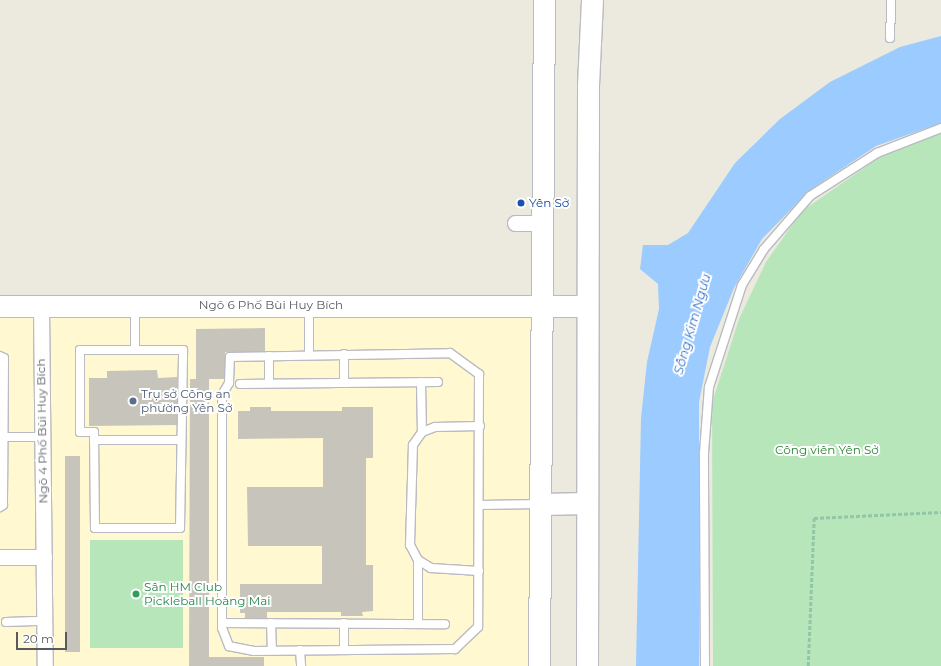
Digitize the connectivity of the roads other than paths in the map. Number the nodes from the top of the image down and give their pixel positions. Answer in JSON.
{"nodes":[{"id":1,"x":544,"y":0,"type":"edge"},
{"id":2,"x":592,"y":0,"type":"edge"},
{"id":3,"x":891,"y":0,"type":"edge"},
{"id":4,"x":890,"y":38,"type":"dead end"},
{"id":5,"x":941,"y":128,"type":"edge"},
{"id":6,"x":515,"y":223,"type":"dead end"},
{"id":7,"x":542,"y":223,"type":"junction"},
{"id":8,"x":309,"y":305,"type":"junction"},
{"id":9,"x":541,"y":305,"type":"junction"},
{"id":10,"x":0,"y":306,"type":"edge"},
{"id":11,"x":40,"y":306,"type":"junction"},
{"id":12,"x":135,"y":306,"type":"junction"},
{"id":13,"x":587,"y":306,"type":"junction"},
{"id":14,"x":135,"y":350,"type":"junction"},
{"id":15,"x":344,"y":354,"type":"junction"},
{"id":16,"x":309,"y":355,"type":"junction"},
{"id":17,"x":0,"y":356,"type":"edge"},
{"id":18,"x":269,"y":356,"type":"junction"},
{"id":19,"x":421,"y":382,"type":"junction"},
{"id":20,"x":438,"y":382,"type":"dead end"},
{"id":21,"x":344,"y":383,"type":"junction"},
{"id":22,"x":240,"y":384,"type":"dead end"},
{"id":23,"x":269,"y":384,"type":"junction"},
{"id":24,"x":2,"y":392,"type":"edge"},
{"id":25,"x":480,"y":426,"type":"junction"},
{"id":26,"x":422,"y":432,"type":"junction"},
{"id":27,"x":2,"y":437,"type":"edge"},
{"id":28,"x":42,"y":437,"type":"junction"},
{"id":29,"x":94,"y":440,"type":"junction"},
{"id":30,"x":180,"y":440,"type":"junction"},
{"id":31,"x":2,"y":491,"type":"edge"},
{"id":32,"x":587,"y":503,"type":"junction"},
{"id":33,"x":541,"y":504,"type":"junction"},
{"id":34,"x":480,"y":505,"type":"junction"},
{"id":35,"x":0,"y":507,"type":"edge"},
{"id":36,"x":0,"y":557,"type":"edge"},
{"id":37,"x":44,"y":557,"type":"junction"},
{"id":38,"x":418,"y":560,"type":"junction"},
{"id":39,"x":479,"y":571,"type":"junction"},
{"id":40,"x":44,"y":621,"type":"junction"},
{"id":41,"x":6,"y":622,"type":"dead end"},
{"id":42,"x":222,"y":623,"type":"junction"},
{"id":43,"x":272,"y":623,"type":"junction"},
{"id":44,"x":344,"y":624,"type":"junction"},
{"id":45,"x":418,"y":624,"type":"junction"},
{"id":46,"x":445,"y":624,"type":"dead end"},
{"id":47,"x":272,"y":650,"type":"junction"},
{"id":48,"x":300,"y":650,"type":"junction"},
{"id":49,"x":344,"y":650,"type":"junction"},
{"id":50,"x":45,"y":666,"type":"edge"},
{"id":51,"x":301,"y":666,"type":"edge"},
{"id":52,"x":539,"y":666,"type":"edge"},
{"id":53,"x":587,"y":666,"type":"edge"},
{"id":54,"x":705,"y":666,"type":"edge"}],
"edges":[{"from":1,"to":7,"type":"main road"},
{"from":2,"to":13,"type":"main road"},
{"from":3,"to":4,"type":"lane"},
{"from":5,"to":54,"type":"lane"},
{"from":6,"to":7,"type":"street"},
{"from":7,"to":9,"type":"main road"},
{"from":8,"to":9,"type":"main road","name":"Ngõ 6 Phố Bùi Huy Bích"},
{"from":8,"to":12,"type":"main road","name":"Ngõ 6 Phố Bùi Huy Bích"},
{"from":8,"to":16,"type":"lane"},
{"from":9,"to":13,"type":"main road","name":"Ngõ 6 Phố Bùi Huy Bích"},
{"from":9,"to":33,"type":"main road"},
{"from":10,"to":11,"type":"main road","name":"Ngõ 6 Phố Bùi Huy Bích"},
{"from":11,"to":12,"type":"main road","name":"Ngõ 6 Phố Bùi Huy Bích"},
{"from":11,"to":28,"type":"street","name":"Ngõ 4 Phố Bùi Huy Bích"},
{"from":12,"to":14,"type":"lane"},
{"from":13,"to":32,"type":"main road"},
{"from":14,"to":29,"type":"lane"},
{"from":14,"to":30,"type":"lane"},
{"from":15,"to":16,"type":"lane"},
{"from":15,"to":21,"type":"lane"},
{"from":15,"to":25,"type":"lane"},
{"from":16,"to":18,"type":"lane"},
{"from":17,"to":24,"type":"lane"},
{"from":18,"to":23,"type":"lane"},
{"from":18,"to":42,"type":"lane"},
{"from":19,"to":20,"type":"lane"},
{"from":19,"to":21,"type":"lane"},
{"from":19,"to":26,"type":"lane"},
{"from":21,"to":23,"type":"lane"},
{"from":22,"to":23,"type":"lane"},
{"from":24,"to":27,"type":"lane"},
{"from":25,"to":26,"type":"lane"},
{"from":25,"to":34,"type":"lane"},
{"from":26,"to":38,"type":"lane"},
{"from":27,"to":28,"type":"lane"},
{"from":27,"to":31,"type":"lane"},
{"from":28,"to":37,"type":"street","name":"Ngõ 4 Phố Bùi Huy Bích"},
{"from":29,"to":30,"type":"lane"},
{"from":29,"to":30,"type":"lane"},
{"from":31,"to":35,"type":"lane"},
{"from":32,"to":33,"type":"main road"},
{"from":32,"to":53,"type":"main road"},
{"from":33,"to":34,"type":"lane"},
{"from":33,"to":52,"type":"main road"},
{"from":34,"to":39,"type":"lane"},
{"from":36,"to":37,"type":"street"},
{"from":37,"to":40,"type":"street","name":"Ngõ 4 Phố Bùi Huy Bích"},
{"from":38,"to":39,"type":"lane"},
{"from":38,"to":45,"type":"lane"},
{"from":39,"to":49,"type":"lane"},
{"from":40,"to":41,"type":"lane"},
{"from":40,"to":50,"type":"street","name":"Ngõ 4 Phố Bùi Huy Bích"},
{"from":42,"to":43,"type":"lane"},
{"from":42,"to":47,"type":"lane"},
{"from":43,"to":44,"type":"lane"},
{"from":43,"to":47,"type":"lane"},
{"from":44,"to":45,"type":"lane"},
{"from":44,"to":49,"type":"lane"},
{"from":45,"to":46,"type":"lane"},
{"from":47,"to":48,"type":"lane"},
{"from":48,"to":49,"type":"lane"},
{"from":48,"to":51,"type":"lane"}]}
